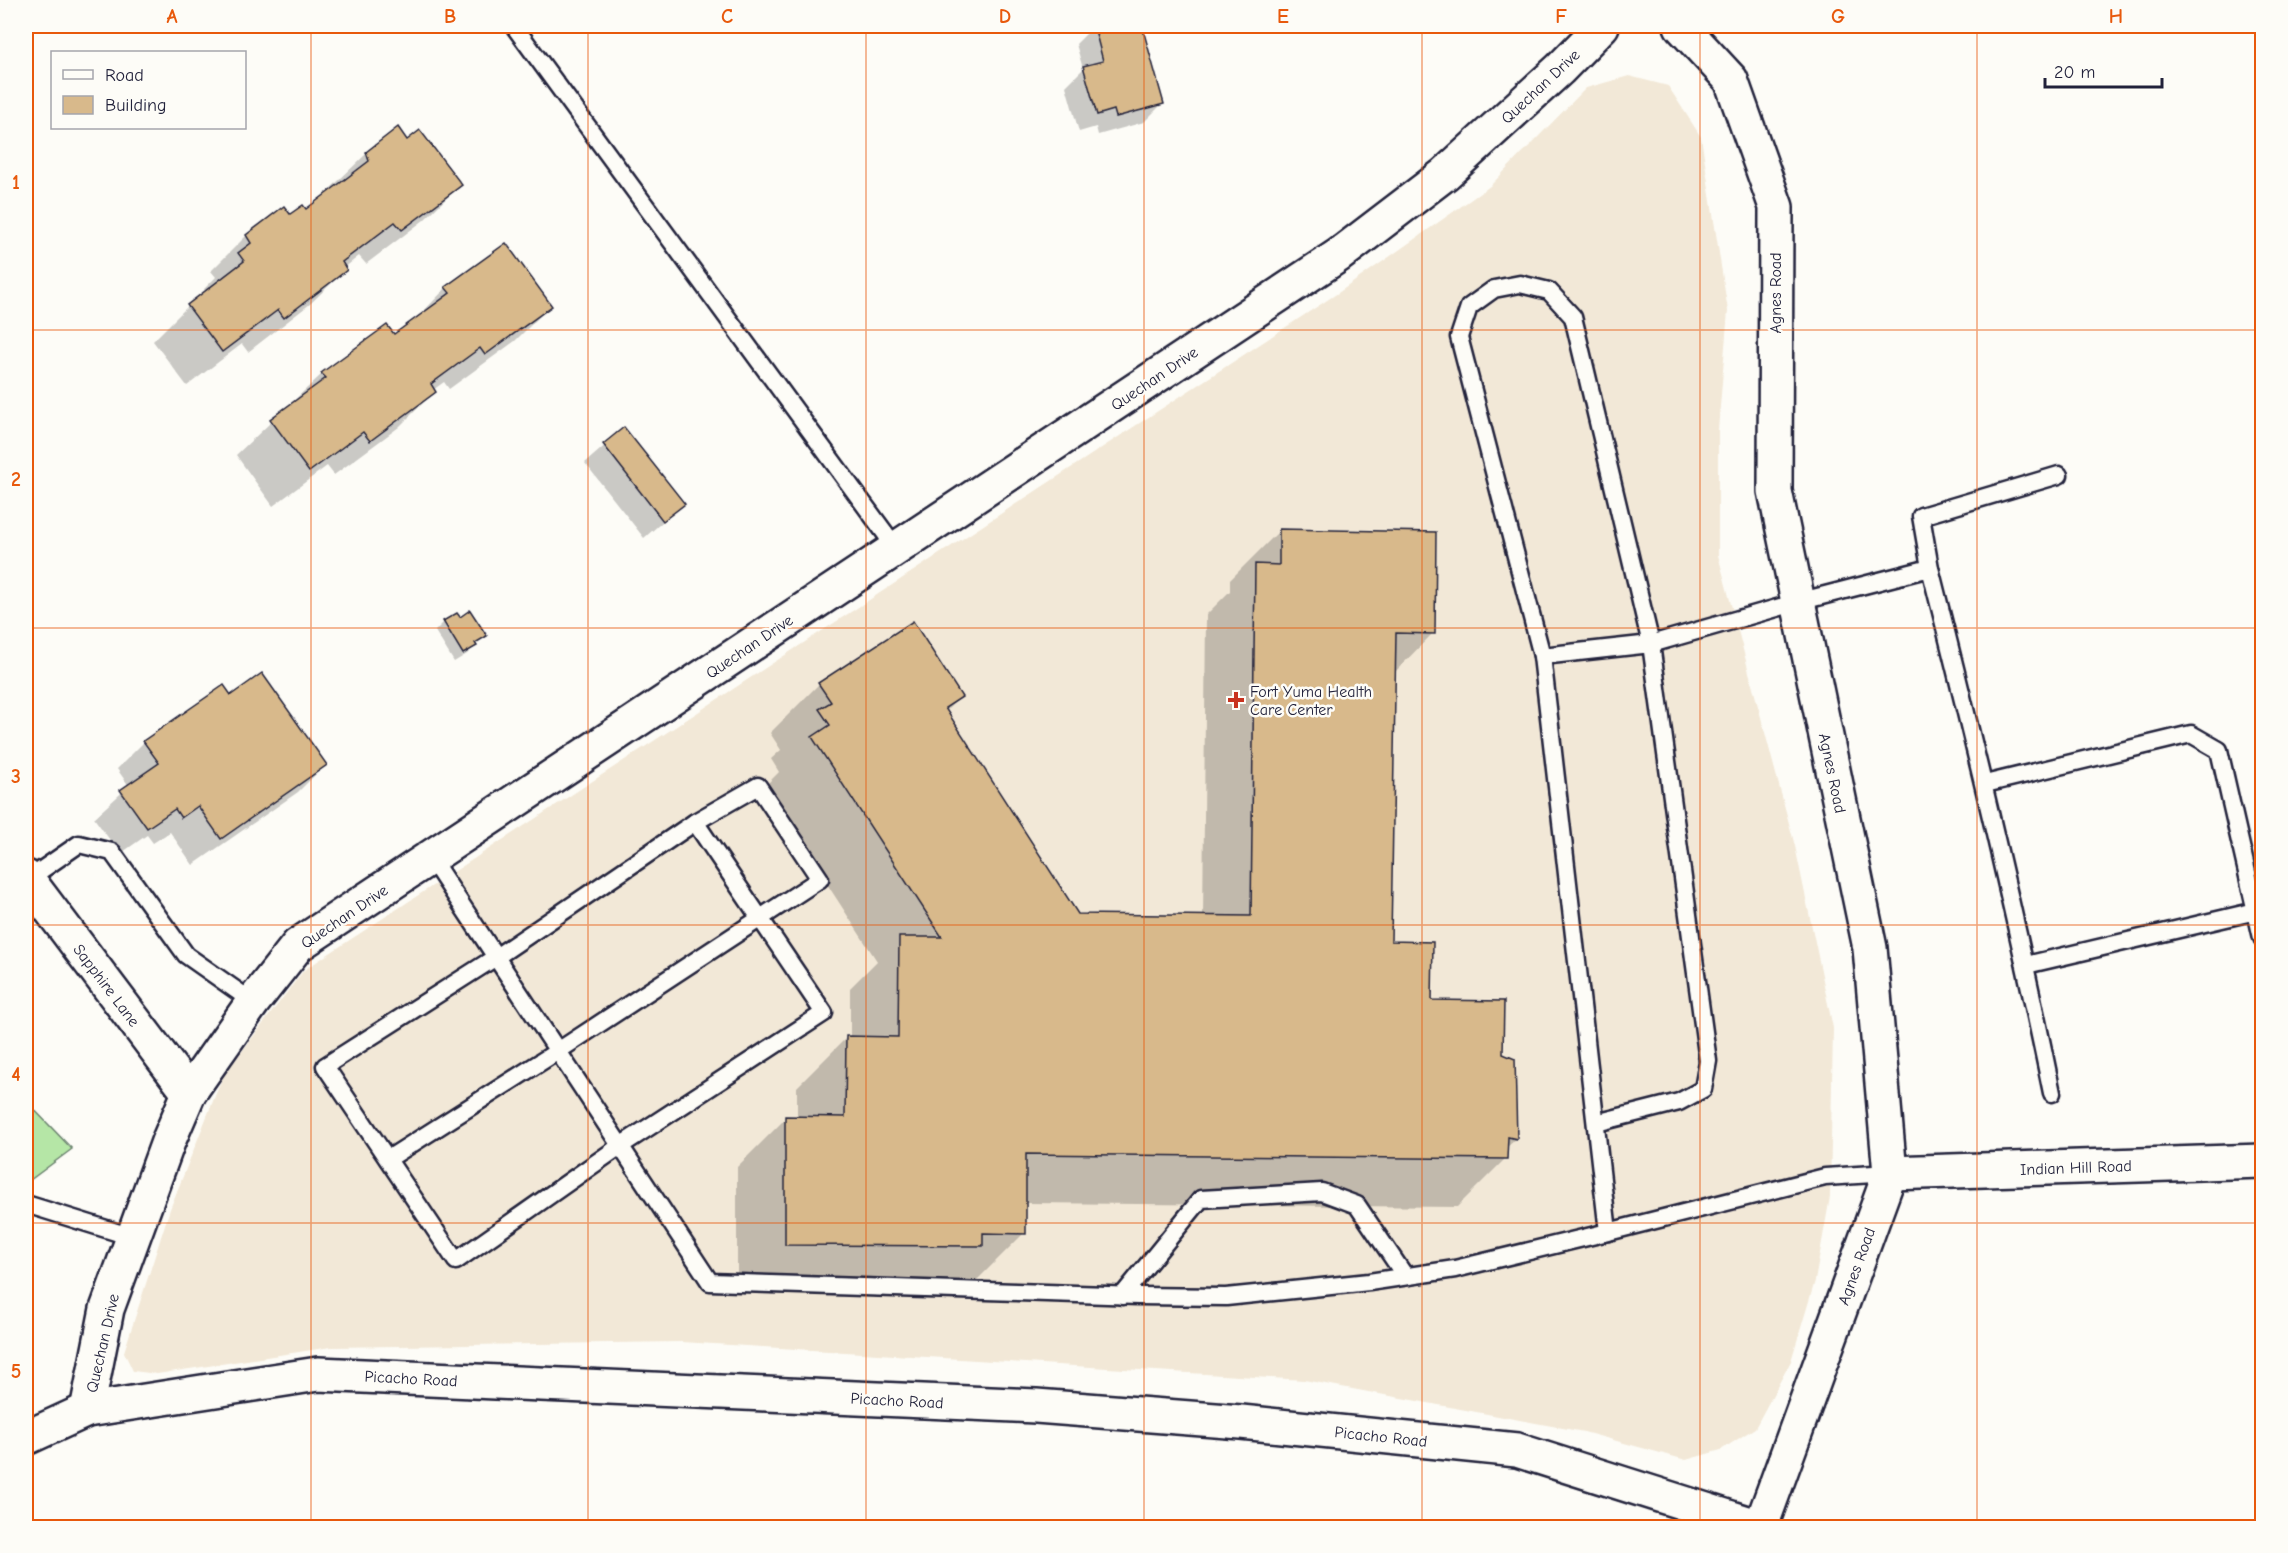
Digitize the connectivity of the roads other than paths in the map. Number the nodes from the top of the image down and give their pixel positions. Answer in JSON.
{"nodes":[{"id":1,"x":514,"y":26,"type":"edge"},
{"id":2,"x":1602,"y":26,"type":"edge"},
{"id":3,"x":1682,"y":26,"type":"edge"},
{"id":4,"x":2059,"y":475,"type":"dead end"},
{"id":5,"x":896,"y":548,"type":"junction"},
{"id":6,"x":1930,"y":568,"type":"junction"},
{"id":7,"x":1798,"y":602,"type":"junction"},
{"id":8,"x":1651,"y":644,"type":"junction"},
{"id":9,"x":1542,"y":656,"type":"junction"},
{"id":10,"x":1985,"y":784,"type":"junction"},
{"id":11,"x":695,"y":822,"type":"junction"},
{"id":12,"x":430,"y":858,"type":"junction"},
{"id":13,"x":26,"y":878,"type":"edge"},
{"id":14,"x":2256,"y":911,"type":"junction"},
{"id":15,"x":760,"y":919,"type":"junction"},
{"id":16,"x":2262,"y":938,"type":"edge"},
{"id":17,"x":496,"y":957,"type":"junction"},
{"id":18,"x":2026,"y":965,"type":"junction"},
{"id":19,"x":253,"y":1002,"type":"junction"},
{"id":20,"x":558,"y":1052,"type":"junction"},
{"id":21,"x":189,"y":1093,"type":"junction"},
{"id":22,"x":2052,"y":1093,"type":"dead end"},
{"id":23,"x":1596,"y":1123,"type":"junction"},
{"id":24,"x":620,"y":1146,"type":"junction"},
{"id":25,"x":388,"y":1160,"type":"junction"},
{"id":26,"x":2262,"y":1161,"type":"edge"},
{"id":27,"x":1890,"y":1173,"type":"junction"},
{"id":28,"x":26,"y":1204,"type":"edge"},
{"id":29,"x":1608,"y":1232,"type":"junction"},
{"id":30,"x":132,"y":1237,"type":"junction"},
{"id":31,"x":1405,"y":1276,"type":"junction"},
{"id":32,"x":1122,"y":1296,"type":"junction"},
{"id":33,"x":87,"y":1410,"type":"junction"},
{"id":34,"x":26,"y":1438,"type":"edge"},
{"id":35,"x":1762,"y":1527,"type":"edge"}],
"edges":[{"from":1,"to":5,"type":"lane"},
{"from":2,"to":5,"type":"street","name":"Quechan Drive"},
{"from":3,"to":7,"type":"street","name":"Agnes Road"},
{"from":4,"to":6,"type":"lane"},
{"from":5,"to":12,"type":"street","name":"Quechan Drive"},
{"from":6,"to":7,"type":"lane"},
{"from":6,"to":10,"type":"lane"},
{"from":7,"to":8,"type":"lane"},
{"from":7,"to":27,"type":"street","name":"Agnes Road"},
{"from":8,"to":9,"type":"lane"},
{"from":8,"to":9,"type":"lane"},
{"from":8,"to":23,"type":"lane"},
{"from":9,"to":23,"type":"lane"},
{"from":10,"to":14,"type":"lane"},
{"from":10,"to":18,"type":"lane"},
{"from":11,"to":15,"type":"lane"},
{"from":11,"to":15,"type":"lane"},
{"from":11,"to":17,"type":"lane"},
{"from":12,"to":17,"type":"lane"},
{"from":12,"to":19,"type":"street","name":"Quechan Drive"},
{"from":13,"to":19,"type":"lane"},
{"from":13,"to":21,"type":"street","name":"Sapphire Lane"},
{"from":14,"to":16,"type":"lane"},
{"from":14,"to":18,"type":"lane"},
{"from":15,"to":20,"type":"lane"},
{"from":15,"to":24,"type":"lane"},
{"from":17,"to":20,"type":"lane"},
{"from":17,"to":25,"type":"lane"},
{"from":18,"to":22,"type":"lane"},
{"from":19,"to":21,"type":"street","name":"Quechan Drive"},
{"from":20,"to":24,"type":"lane"},
{"from":20,"to":25,"type":"lane"},
{"from":21,"to":30,"type":"street","name":"Quechan Drive"},
{"from":23,"to":29,"type":"lane"},
{"from":24,"to":25,"type":"lane"},
{"from":24,"to":32,"type":"lane"},
{"from":26,"to":27,"type":"street","name":"Indian Hill Road"},
{"from":27,"to":29,"type":"lane"},
{"from":27,"to":35,"type":"street","name":"Agnes Road"},
{"from":28,"to":30,"type":"lane"},
{"from":29,"to":31,"type":"lane"},
{"from":30,"to":33,"type":"street","name":"Quechan Drive"},
{"from":31,"to":32,"type":"lane"},
{"from":31,"to":32,"type":"lane"},
{"from":33,"to":34,"type":"street","name":"Picacho Road"},
{"from":33,"to":35,"type":"street","name":"Picacho Road"}]}
